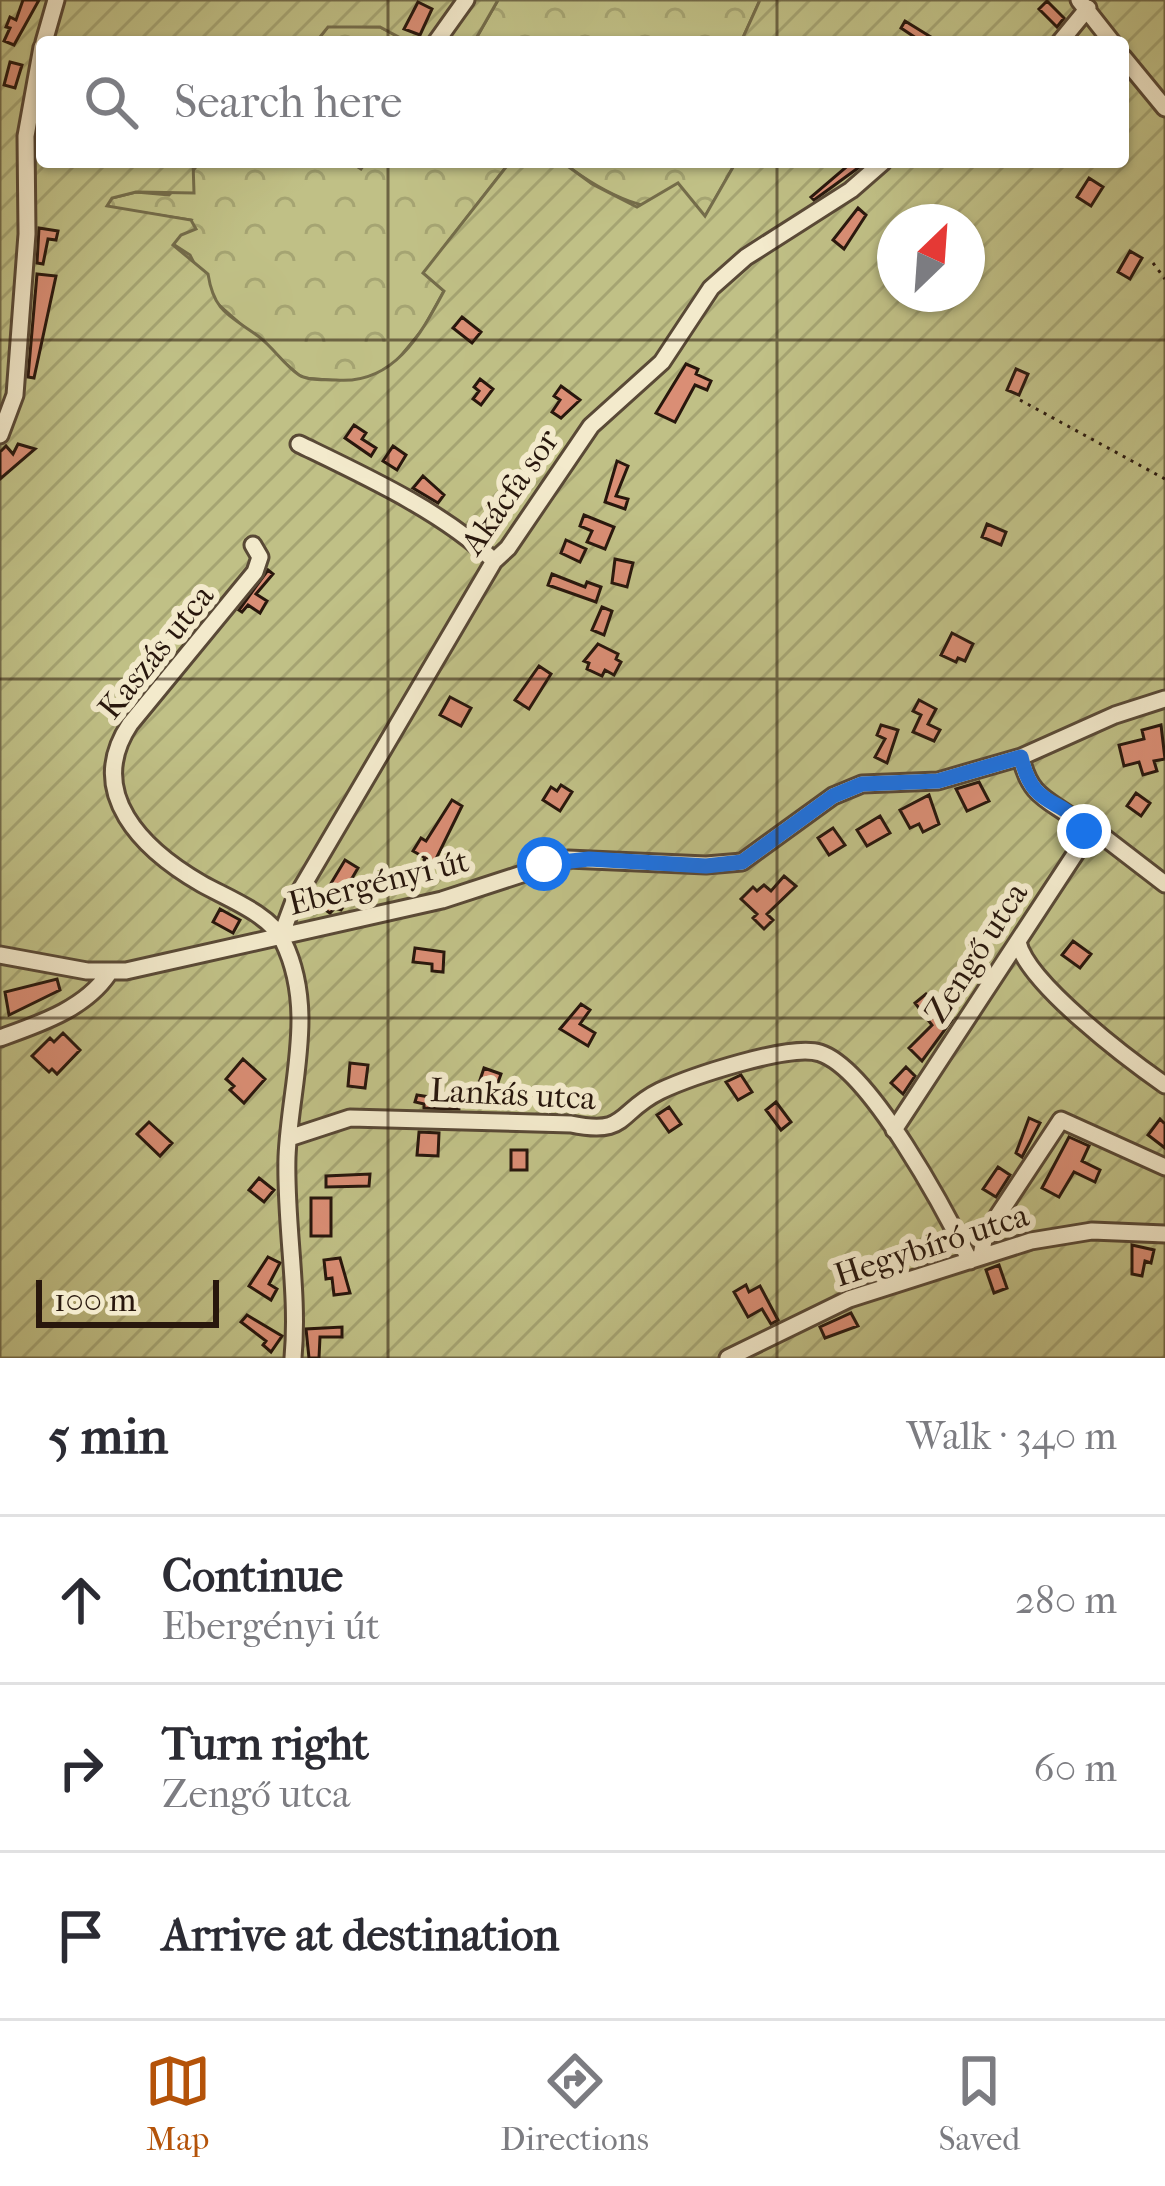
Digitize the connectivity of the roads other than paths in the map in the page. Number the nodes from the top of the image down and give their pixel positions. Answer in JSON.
{"nodes":[{"id":1,"x":56,"y":0,"type":"edge"},
{"id":2,"x":466,"y":0,"type":"edge"},
{"id":3,"x":1084,"y":4,"type":"edge"},
{"id":4,"x":46,"y":36,"type":"edge"},
{"id":5,"x":440,"y":36,"type":"edge"},
{"id":6,"x":1064,"y":36,"type":"edge"},
{"id":7,"x":1108,"y":36,"type":"edge"},
{"id":8,"x":1129,"y":64,"type":"edge"},
{"id":9,"x":36,"y":82,"type":"edge"},
{"id":10,"x":1165,"y":108,"type":"edge"},
{"id":11,"x":876,"y":168,"type":"edge"},
{"id":12,"x":0,"y":435,"type":"edge"},
{"id":13,"x":299,"y":444,"type":"dead end"},
{"id":14,"x":254,"y":545,"type":"dead end"},
{"id":15,"x":494,"y":561,"type":"junction"},
{"id":16,"x":1165,"y":699,"type":"edge"},
{"id":17,"x":1021,"y":757,"type":"junction"},
{"id":18,"x":1084,"y":831,"type":"junction"},
{"id":19,"x":1165,"y":884,"type":"edge"},
{"id":20,"x":281,"y":936,"type":"junction"},
{"id":21,"x":1018,"y":942,"type":"junction"},
{"id":22,"x":0,"y":955,"type":"edge"},
{"id":23,"x":109,"y":973,"type":"junction"},
{"id":24,"x":0,"y":1038,"type":"edge"},
{"id":25,"x":1165,"y":1084,"type":"edge"},
{"id":26,"x":893,"y":1130,"type":"junction"},
{"id":27,"x":289,"y":1138,"type":"junction"},
{"id":28,"x":1165,"y":1167,"type":"edge"},
{"id":29,"x":1165,"y":1234,"type":"edge"},
{"id":30,"x":976,"y":1258,"type":"junction"},
{"id":31,"x":292,"y":1358,"type":"edge"},
{"id":32,"x":728,"y":1358,"type":"edge"}],
"edges":[{"from":1,"to":4,"type":"street"},
{"from":2,"to":5,"type":"street"},
{"from":3,"to":6,"type":"street"},
{"from":3,"to":7,"type":"street"},
{"from":8,"to":10,"type":"street"},
{"from":9,"to":12,"type":"street"},
{"from":11,"to":15,"type":"street","name":"Akácfa sor"},
{"from":13,"to":15,"type":"street"},
{"from":14,"to":20,"type":"street","name":"Kaszás utca"},
{"from":15,"to":20,"type":"street","name":"Akácfa sor"},
{"from":16,"to":17,"type":"street","name":"Ebergényi út"},
{"from":17,"to":18,"type":"street"},
{"from":17,"to":20,"type":"street","name":"Ebergényi út"},
{"from":18,"to":19,"type":"street"},
{"from":18,"to":21,"type":"street","name":"Zengő utca"},
{"from":20,"to":23,"type":"street","name":"Ebergényi út"},
{"from":20,"to":27,"type":"street"},
{"from":21,"to":25,"type":"street"},
{"from":21,"to":26,"type":"street","name":"Zengő utca"},
{"from":22,"to":23,"type":"street","name":"Ebergényi út"},
{"from":23,"to":24,"type":"street"},
{"from":26,"to":27,"type":"street","name":"Lankás utca"},
{"from":26,"to":30,"type":"street","name":"Lankás utca"},
{"from":27,"to":31,"type":"street"},
{"from":28,"to":30,"type":"street"},
{"from":29,"to":30,"type":"street","name":"Hegybíró utca"},
{"from":30,"to":32,"type":"street","name":"Hegybíró utca"}]}
